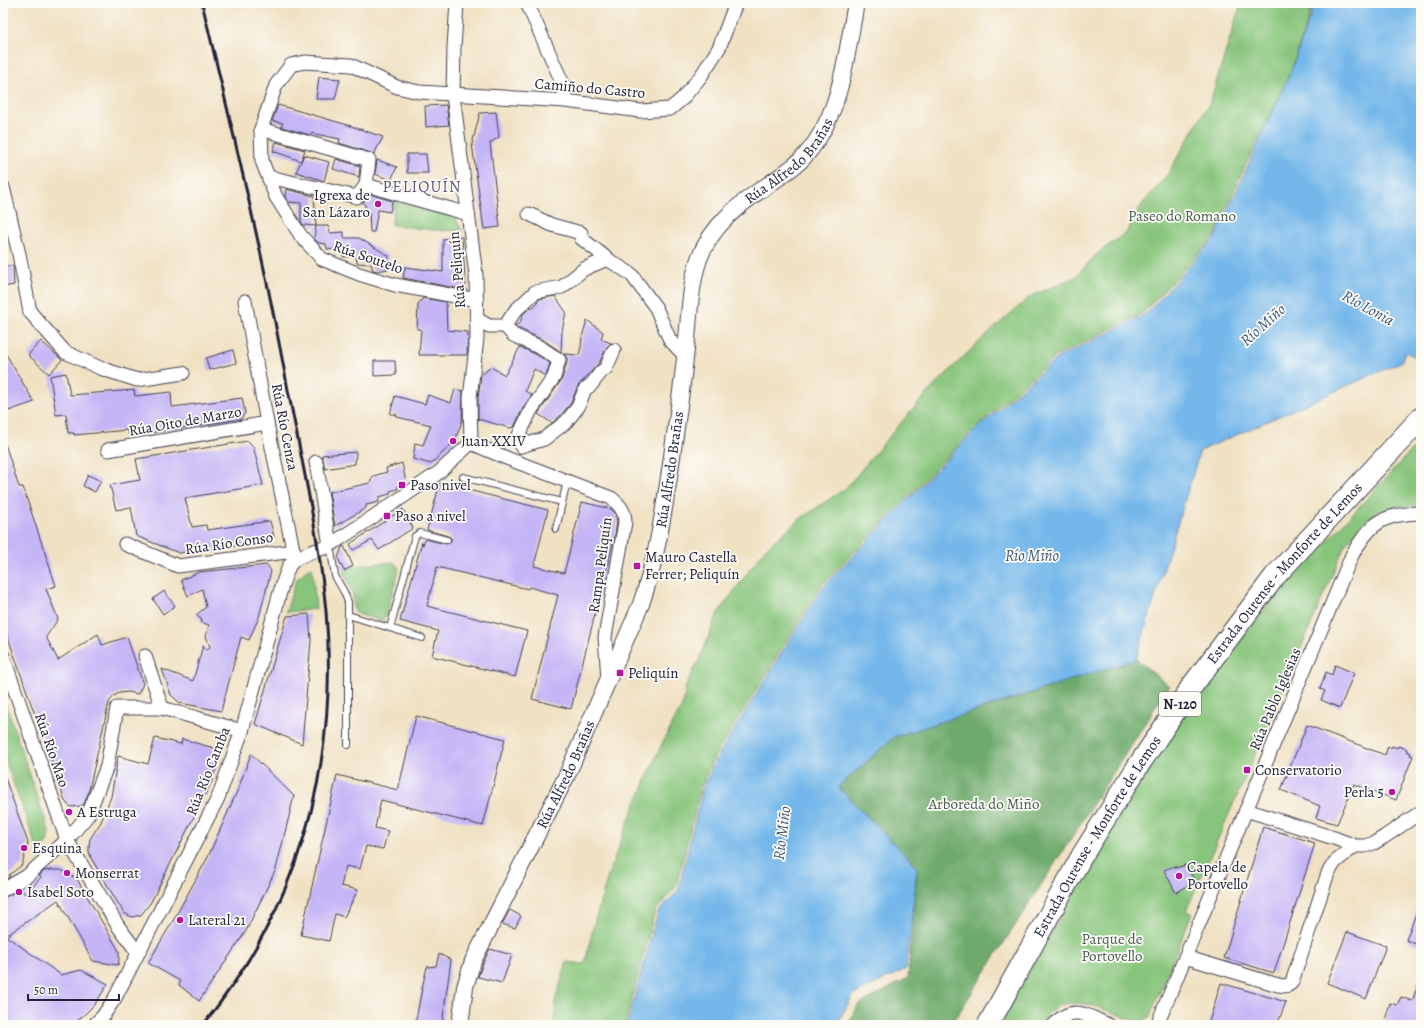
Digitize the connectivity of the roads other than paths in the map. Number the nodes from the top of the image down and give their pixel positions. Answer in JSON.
{"nodes":[{"id":1,"x":457,"y":3,"type":"edge"},
{"id":2,"x":527,"y":3,"type":"edge"},
{"id":3,"x":736,"y":3,"type":"edge"},
{"id":4,"x":856,"y":3,"type":"edge"},
{"id":5,"x":453,"y":95,"type":"junction"},
{"id":6,"x":566,"y":101,"type":"junction"},
{"id":7,"x":261,"y":129,"type":"junction"},
{"id":8,"x":269,"y":177,"type":"junction"},
{"id":9,"x":366,"y":185,"type":"junction"},
{"id":10,"x":3,"y":187,"type":"edge"},
{"id":11,"x":468,"y":214,"type":"junction"},
{"id":12,"x":529,"y":214,"type":"dead end"},
{"id":13,"x":609,"y":260,"type":"junction"},
{"id":14,"x":477,"y":300,"type":"junction"},
{"id":15,"x":245,"y":301,"type":"dead end"},
{"id":16,"x":477,"y":319,"type":"junction"},
{"id":17,"x":505,"y":326,"type":"junction"},
{"id":18,"x":614,"y":350,"type":"dead end"},
{"id":19,"x":686,"y":357,"type":"junction"},
{"id":20,"x":183,"y":373,"type":"dead end"},
{"id":21,"x":1421,"y":418,"type":"edge"},
{"id":22,"x":267,"y":423,"type":"junction"},
{"id":23,"x":471,"y":443,"type":"junction"},
{"id":24,"x":521,"y":446,"type":"junction"},
{"id":25,"x":108,"y":450,"type":"dead end"},
{"id":26,"x":510,"y":459,"type":"junction"},
{"id":27,"x":316,"y":462,"type":"dead end"},
{"id":28,"x":463,"y":477,"type":"dead end"},
{"id":29,"x":567,"y":481,"type":"junction"},
{"id":30,"x":562,"y":502,"type":"junction"},
{"id":31,"x":1421,"y":513,"type":"edge"},
{"id":32,"x":556,"y":529,"type":"dead end"},
{"id":33,"x":447,"y":540,"type":"dead end"},
{"id":34,"x":125,"y":544,"type":"dead end"},
{"id":35,"x":324,"y":547,"type":"junction"},
{"id":36,"x":295,"y":555,"type":"junction"},
{"id":37,"x":348,"y":615,"type":"junction"},
{"id":38,"x":390,"y":628,"type":"junction"},
{"id":39,"x":422,"y":638,"type":"dead end"},
{"id":40,"x":3,"y":656,"type":"edge"},
{"id":41,"x":145,"y":656,"type":"dead end"},
{"id":42,"x":608,"y":678,"type":"junction"},
{"id":43,"x":162,"y":708,"type":"junction"},
{"id":44,"x":242,"y":731,"type":"junction"},
{"id":45,"x":348,"y":745,"type":"dead end"},
{"id":46,"x":1246,"y":810,"type":"junction"},
{"id":47,"x":1421,"y":812,"type":"edge"},
{"id":48,"x":66,"y":840,"type":"junction"},
{"id":49,"x":1355,"y":846,"type":"junction"},
{"id":50,"x":3,"y":890,"type":"edge"},
{"id":51,"x":138,"y":953,"type":"junction"},
{"id":52,"x":1185,"y":957,"type":"junction"},
{"id":53,"x":94,"y":1025,"type":"edge"},
{"id":54,"x":460,"y":1025,"type":"edge"},
{"id":55,"x":988,"y":1025,"type":"edge"},
{"id":56,"x":1054,"y":1025,"type":"edge"},
{"id":57,"x":1108,"y":1025,"type":"edge"},
{"id":58,"x":1157,"y":1025,"type":"edge"}],
"edges":[{"from":1,"to":5,"type":"street","name":"Rúa Peliquín"},
{"from":2,"to":6,"type":"street"},
{"from":3,"to":6,"type":"street","name":"Camiño do Castro"},
{"from":4,"to":19,"type":"street","name":"Rúa Alfredo Brañas"},
{"from":5,"to":6,"type":"street","name":"Camiño do Castro"},
{"from":5,"to":7,"type":"street","name":"Rúa Soutelo"},
{"from":5,"to":11,"type":"street","name":"Rúa Peliquín"},
{"from":7,"to":8,"type":"street","name":"Rúa Soutelo"},
{"from":7,"to":9,"type":"street"},
{"from":8,"to":9,"type":"street"},
{"from":8,"to":14,"type":"street","name":"Rúa Soutelo"},
{"from":9,"to":11,"type":"street"},
{"from":10,"to":20,"type":"street"},
{"from":11,"to":14,"type":"street","name":"Rúa Peliquín"},
{"from":12,"to":13,"type":"street"},
{"from":13,"to":17,"type":"street"},
{"from":13,"to":19,"type":"street"},
{"from":14,"to":16,"type":"street","name":"Rúa Peliquín"},
{"from":15,"to":22,"type":"street","name":"Rúa Río Cenza"},
{"from":16,"to":17,"type":"street"},
{"from":16,"to":23,"type":"street","name":"Rúa Peliquín"},
{"from":17,"to":24,"type":"street"},
{"from":18,"to":24,"type":"street"},
{"from":19,"to":42,"type":"street","name":"Rúa Alfredo Brañas"},
{"from":21,"to":55,"type":"highway","name":"Estrada Ourense - Monforte de Lemos","number":"N-120"},
{"from":22,"to":25,"type":"street","name":"Rúa Oito de Marzo"},
{"from":22,"to":36,"type":"street","name":"Rúa Río Cenza"},
{"from":23,"to":26,"type":"street","name":"Rampa Peliquín"},
{"from":23,"to":35,"type":"street"},
{"from":24,"to":26,"type":"street"},
{"from":26,"to":29,"type":"street","name":"Rampa Peliquín"},
{"from":27,"to":35,"type":"street"},
{"from":28,"to":30,"type":"lane"},
{"from":29,"to":30,"type":"lane"},
{"from":29,"to":42,"type":"street","name":"Rampa Peliquín"},
{"from":30,"to":32,"type":"lane"},
{"from":31,"to":46,"type":"street","name":"Rúa Pablo Iglesias"},
{"from":33,"to":38,"type":"lane"},
{"from":34,"to":36,"type":"street","name":"Rúa Río Conso"},
{"from":35,"to":36,"type":"street"},
{"from":35,"to":37,"type":"lane"},
{"from":36,"to":44,"type":"street","name":"Rúa Río Camba"},
{"from":37,"to":38,"type":"lane"},
{"from":37,"to":45,"type":"lane"},
{"from":38,"to":39,"type":"lane"},
{"from":40,"to":48,"type":"street","name":"Rúa Río Mao"},
{"from":41,"to":43,"type":"street"},
{"from":42,"to":54,"type":"street","name":"Rúa Alfredo Brañas"},
{"from":43,"to":44,"type":"street"},
{"from":43,"to":48,"type":"street"},
{"from":44,"to":51,"type":"street","name":"Rúa Río Camba"},
{"from":46,"to":49,"type":"street"},
{"from":46,"to":52,"type":"street","name":"Rúa Pablo Iglesias"},
{"from":47,"to":49,"type":"street"},
{"from":48,"to":50,"type":"street"},
{"from":48,"to":51,"type":"street","name":"Rúa Río Mao"},
{"from":49,"to":52,"type":"street"},
{"from":51,"to":53,"type":"street","name":"Rúa Río Camba"},
{"from":52,"to":58,"type":"street","name":"Rúa Pablo Iglesias"},
{"from":56,"to":57,"type":"street"}]}
